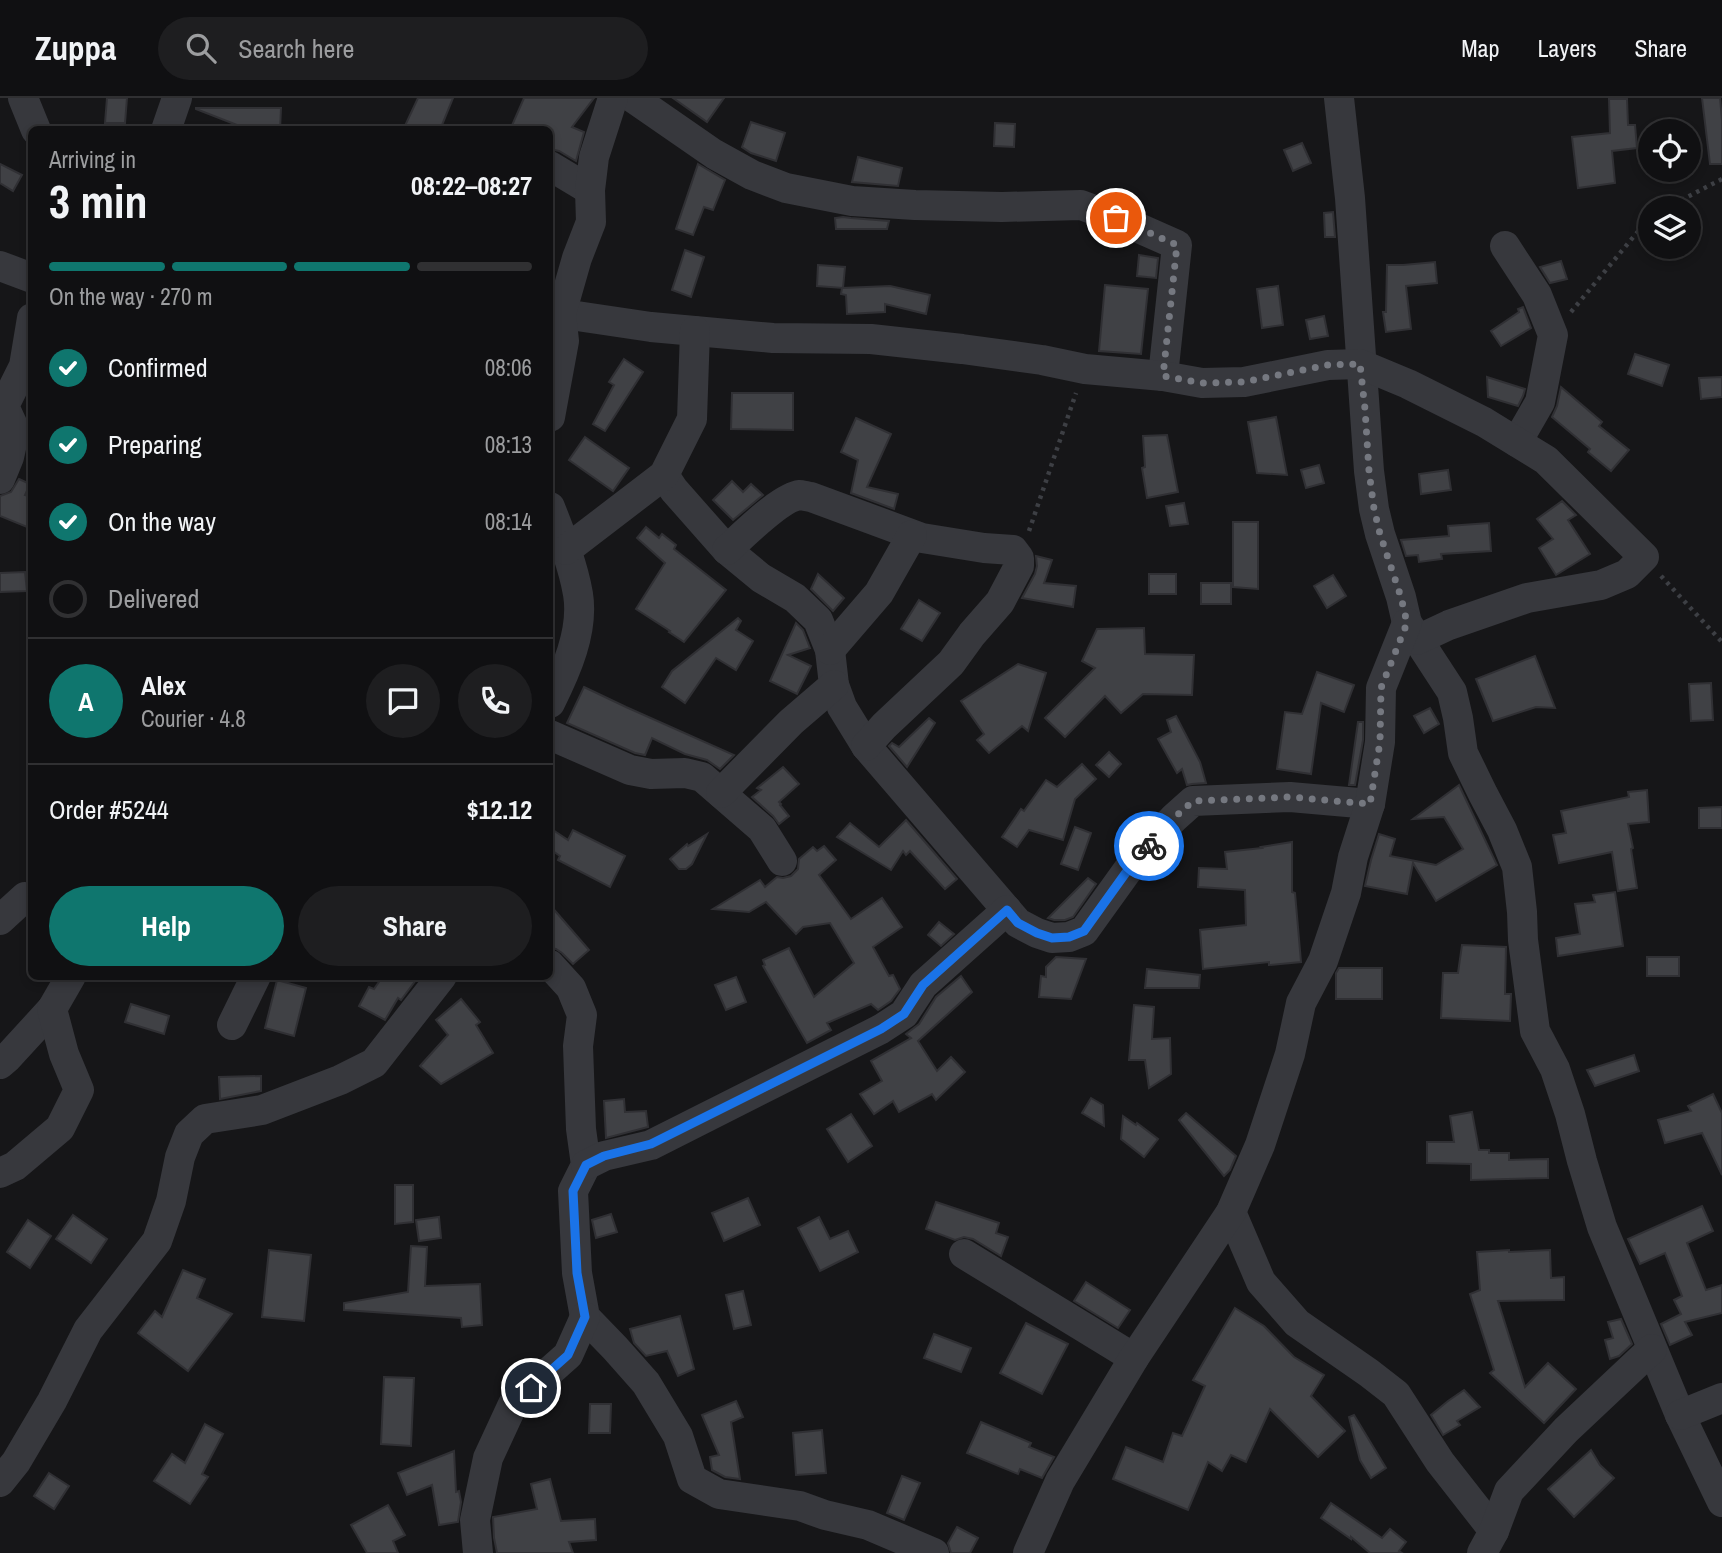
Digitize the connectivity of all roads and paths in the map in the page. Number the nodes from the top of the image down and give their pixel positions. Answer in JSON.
{"nodes":[{"id":1,"x":23,"y":98,"type":"edge"},
{"id":2,"x":177,"y":98,"type":"edge"},
{"id":3,"x":613,"y":98,"type":"edge"},
{"id":4,"x":633,"y":98,"type":"edge"},
{"id":5,"x":1339,"y":98,"type":"edge"},
{"id":6,"x":34,"y":126,"type":"edge"},
{"id":7,"x":167,"y":126,"type":"edge"},
{"id":8,"x":553,"y":168,"type":"edge"},
{"id":9,"x":1722,"y":179,"type":"edge"},
{"id":10,"x":590,"y":190,"type":"junction"},
{"id":11,"x":1689,"y":196,"type":"edge"},
{"id":12,"x":1638,"y":232,"type":"edge"},
{"id":13,"x":1506,"y":246,"type":"dead end"},
{"id":14,"x":0,"y":266,"type":"edge"},
{"id":15,"x":28,"y":276,"type":"edge"},
{"id":16,"x":555,"y":313,"type":"edge"},
{"id":17,"x":695,"y":331,"type":"junction"},
{"id":18,"x":1553,"y":335,"type":"junction"},
{"id":19,"x":28,"y":342,"type":"edge"},
{"id":20,"x":1360,"y":364,"type":"junction"},
{"id":21,"x":1085,"y":369,"type":"junction"},
{"id":22,"x":1163,"y":376,"type":"junction"},
{"id":23,"x":553,"y":401,"type":"edge"},
{"id":24,"x":12,"y":419,"type":"edge"},
{"id":25,"x":1517,"y":442,"type":"junction"},
{"id":26,"x":664,"y":475,"type":"junction"},
{"id":27,"x":0,"y":479,"type":"edge"},
{"id":28,"x":553,"y":515,"type":"edge"},
{"id":29,"x":912,"y":535,"type":"junction"},
{"id":30,"x":566,"y":550,"type":"junction"},
{"id":31,"x":727,"y":550,"type":"junction"},
{"id":32,"x":1644,"y":557,"type":"junction"},
{"id":33,"x":1019,"y":558,"type":"junction"},
{"id":34,"x":1412,"y":632,"type":"junction"},
{"id":35,"x":1722,"y":642,"type":"edge"},
{"id":36,"x":830,"y":650,"type":"junction"},
{"id":37,"x":834,"y":685,"type":"junction"},
{"id":38,"x":553,"y":697,"type":"edge"},
{"id":39,"x":553,"y":737,"type":"edge"},
{"id":40,"x":866,"y":747,"type":"junction"},
{"id":41,"x":722,"y":793,"type":"junction"},
{"id":42,"x":1370,"y":804,"type":"junction"},
{"id":43,"x":782,"y":861,"type":"dead end"},
{"id":44,"x":28,"y":897,"type":"edge"},
{"id":45,"x":1007,"y":910,"type":"junction"},
{"id":46,"x":0,"y":920,"type":"edge"},
{"id":47,"x":553,"y":968,"type":"edge"},
{"id":48,"x":69,"y":980,"type":"edge"},
{"id":49,"x":255,"y":980,"type":"edge"},
{"id":50,"x":439,"y":980,"type":"edge"},
{"id":51,"x":52,"y":1009,"type":"junction"},
{"id":52,"x":232,"y":1025,"type":"dead end"},
{"id":53,"x":0,"y":1064,"type":"edge"},
{"id":54,"x":586,"y":1165,"type":"junction"},
{"id":55,"x":0,"y":1173,"type":"edge"},
{"id":56,"x":1231,"y":1212,"type":"junction"},
{"id":57,"x":964,"y":1254,"type":"dead end"},
{"id":58,"x":585,"y":1317,"type":"junction"},
{"id":59,"x":1652,"y":1349,"type":"junction"},
{"id":60,"x":1134,"y":1357,"type":"junction"},
{"id":61,"x":1722,"y":1398,"type":"edge"},
{"id":62,"x":1680,"y":1415,"type":"junction"},
{"id":63,"x":0,"y":1482,"type":"edge"},
{"id":64,"x":1722,"y":1503,"type":"edge"},
{"id":65,"x":1488,"y":1542,"type":"edge"},
{"id":66,"x":478,"y":1553,"type":"edge"},
{"id":67,"x":934,"y":1553,"type":"edge"},
{"id":68,"x":1028,"y":1553,"type":"edge"}],
"edges":[{"from":1,"to":6,"type":"street"},
{"from":2,"to":7,"type":"street"},
{"from":3,"to":10,"type":"street"},
{"from":4,"to":22,"type":"street"},
{"from":5,"to":20,"type":"street"},
{"from":8,"to":10,"type":"street"},
{"from":9,"to":11,"type":"path"},
{"from":10,"to":16,"type":"street"},
{"from":12,"to":18,"type":"path"},
{"from":13,"to":18,"type":"street"},
{"from":14,"to":15,"type":"street"},
{"from":16,"to":17,"type":"street"},
{"from":16,"to":23,"type":"street"},
{"from":17,"to":21,"type":"street"},
{"from":17,"to":26,"type":"street"},
{"from":18,"to":25,"type":"street"},
{"from":19,"to":24,"type":"street"},
{"from":20,"to":22,"type":"street"},
{"from":20,"to":25,"type":"street"},
{"from":20,"to":34,"type":"street"},
{"from":21,"to":22,"type":"street"},
{"from":21,"to":33,"type":"path"},
{"from":24,"to":27,"type":"street"},
{"from":25,"to":32,"type":"street"},
{"from":26,"to":30,"type":"street"},
{"from":26,"to":31,"type":"street"},
{"from":28,"to":30,"type":"street"},
{"from":29,"to":31,"type":"street"},
{"from":29,"to":33,"type":"street"},
{"from":29,"to":36,"type":"street"},
{"from":30,"to":38,"type":"street"},
{"from":31,"to":36,"type":"street"},
{"from":32,"to":34,"type":"street"},
{"from":32,"to":35,"type":"path"},
{"from":33,"to":40,"type":"street"},
{"from":34,"to":42,"type":"street"},
{"from":34,"to":59,"type":"street"},
{"from":36,"to":37,"type":"street"},
{"from":37,"to":40,"type":"street"},
{"from":37,"to":41,"type":"street"},
{"from":39,"to":41,"type":"street"},
{"from":40,"to":45,"type":"street"},
{"from":41,"to":43,"type":"street"},
{"from":42,"to":45,"type":"street"},
{"from":42,"to":56,"type":"street"},
{"from":44,"to":46,"type":"street"},
{"from":45,"to":54,"type":"street"},
{"from":47,"to":54,"type":"street"},
{"from":48,"to":51,"type":"street"},
{"from":49,"to":52,"type":"street"},
{"from":50,"to":63,"type":"street"},
{"from":51,"to":53,"type":"street"},
{"from":51,"to":55,"type":"street"},
{"from":54,"to":58,"type":"street"},
{"from":56,"to":60,"type":"street"},
{"from":56,"to":65,"type":"street"},
{"from":57,"to":60,"type":"street"},
{"from":58,"to":66,"type":"street"},
{"from":58,"to":67,"type":"street"},
{"from":59,"to":62,"type":"street"},
{"from":59,"to":65,"type":"street"},
{"from":60,"to":68,"type":"street"},
{"from":61,"to":62,"type":"street"},
{"from":62,"to":64,"type":"street"}]}
